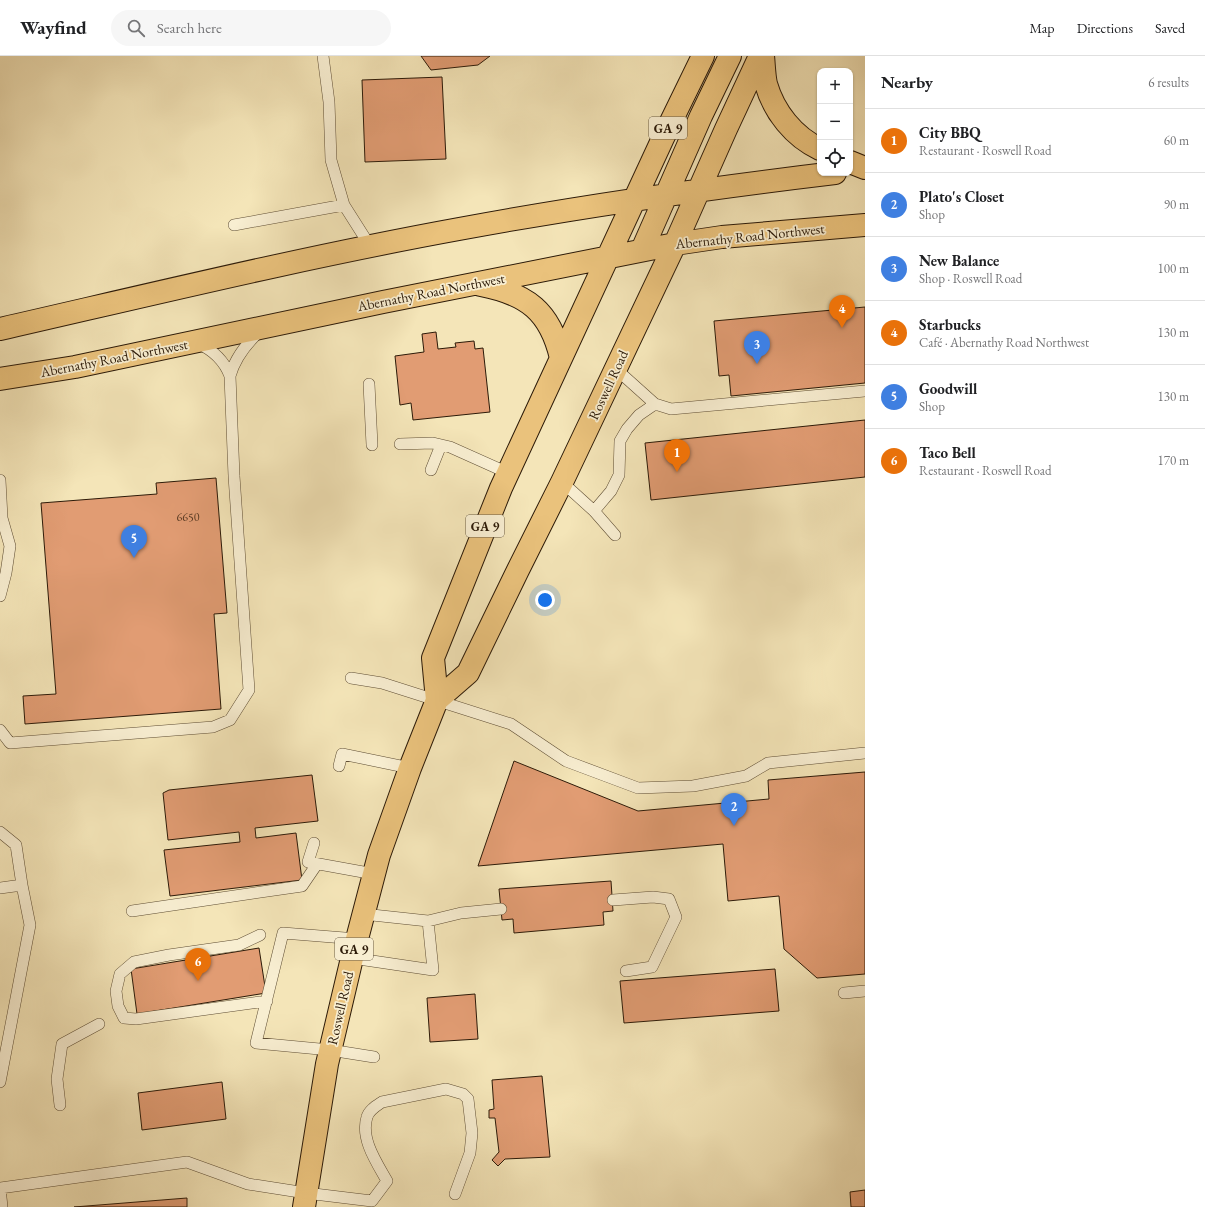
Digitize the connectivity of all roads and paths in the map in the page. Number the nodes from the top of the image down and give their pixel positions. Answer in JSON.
{"nodes":[{"id":1,"x":323,"y":56,"type":"edge"},
{"id":2,"x":703,"y":56,"type":"edge"},
{"id":3,"x":730,"y":56,"type":"edge"},
{"id":4,"x":762,"y":56,"type":"edge"},
{"id":5,"x":817,"y":148,"type":"edge"},
{"id":6,"x":853,"y":163,"type":"edge"},
{"id":7,"x":865,"y":169,"type":"edge"},
{"id":8,"x":853,"y":171,"type":"edge"},
{"id":9,"x":817,"y":175,"type":"edge"},
{"id":10,"x":699,"y":190,"type":"junction"},
{"id":11,"x":666,"y":195,"type":"junction"},
{"id":12,"x":634,"y":200,"type":"junction"},
{"id":13,"x":344,"y":205,"type":"junction"},
{"id":14,"x":234,"y":225,"type":"dead end"},
{"id":15,"x":865,"y":225,"type":"edge"},
{"id":16,"x":675,"y":244,"type":"junction"},
{"id":17,"x":370,"y":246,"type":"junction"},
{"id":18,"x":642,"y":250,"type":"junction"},
{"id":19,"x":607,"y":257,"type":"junction"},
{"id":20,"x":475,"y":283,"type":"junction"},
{"id":21,"x":265,"y":327,"type":"junction"},
{"id":22,"x":0,"y":329,"type":"edge"},
{"id":23,"x":195,"y":342,"type":"junction"},
{"id":24,"x":561,"y":358,"type":"junction"},
{"id":25,"x":616,"y":369,"type":"junction"},
{"id":26,"x":230,"y":376,"type":"junction"},
{"id":27,"x":0,"y":380,"type":"edge"},
{"id":28,"x":369,"y":384,"type":"dead end"},
{"id":29,"x":865,"y":391,"type":"edge"},
{"id":30,"x":655,"y":404,"type":"junction"},
{"id":31,"x":400,"y":444,"type":"dead end"},
{"id":32,"x":441,"y":444,"type":"junction"},
{"id":33,"x":372,"y":445,"type":"dead end"},
{"id":34,"x":431,"y":470,"type":"dead end"},
{"id":35,"x":508,"y":473,"type":"junction"},
{"id":36,"x":0,"y":480,"type":"edge"},
{"id":37,"x":562,"y":482,"type":"junction"},
{"id":38,"x":594,"y":511,"type":"junction"},
{"id":39,"x":615,"y":535,"type":"dead end"},
{"id":40,"x":0,"y":596,"type":"edge"},
{"id":41,"x":351,"y":678,"type":"dead end"},
{"id":42,"x":437,"y":700,"type":"junction"},
{"id":43,"x":0,"y":730,"type":"edge"},
{"id":44,"x":865,"y":753,"type":"edge"},
{"id":45,"x":339,"y":766,"type":"dead end"},
{"id":46,"x":410,"y":768,"type":"junction"},
{"id":47,"x":0,"y":832,"type":"edge"},
{"id":48,"x":314,"y":843,"type":"dead end"},
{"id":49,"x":317,"y":864,"type":"junction"},
{"id":50,"x":374,"y":874,"type":"junction"},
{"id":51,"x":22,"y":885,"type":"junction"},
{"id":52,"x":0,"y":888,"type":"edge"},
{"id":53,"x":613,"y":900,"type":"dead end"},
{"id":54,"x":501,"y":909,"type":"dead end"},
{"id":55,"x":132,"y":911,"type":"dead end"},
{"id":56,"x":363,"y":914,"type":"junction"},
{"id":57,"x":428,"y":922,"type":"junction"},
{"id":58,"x":260,"y":935,"type":"dead end"},
{"id":59,"x":354,"y":948,"type":"junction"},
{"id":60,"x":626,"y":971,"type":"dead end"},
{"id":61,"x":865,"y":991,"type":"edge"},
{"id":62,"x":844,"y":993,"type":"dead end"},
{"id":63,"x":267,"y":1001,"type":"junction"},
{"id":64,"x":99,"y":1024,"type":"dead end"},
{"id":65,"x":330,"y":1050,"type":"junction"},
{"id":66,"x":374,"y":1057,"type":"dead end"},
{"id":67,"x":0,"y":1082,"type":"edge"},
{"id":68,"x":60,"y":1105,"type":"dead end"},
{"id":69,"x":0,"y":1178,"type":"edge"},
{"id":70,"x":0,"y":1188,"type":"edge"},
{"id":71,"x":455,"y":1194,"type":"dead end"},
{"id":72,"x":305,"y":1200,"type":"edge"},
{"id":73,"x":2,"y":1207,"type":"edge"}],
"edges":[{"from":1,"to":13,"type":"lane"},
{"from":2,"to":12,"type":"main road","name":"Roswell Road","number":"GA 9"},
{"from":3,"to":11,"type":"main road"},
{"from":4,"to":5,"type":"main road"},
{"from":4,"to":10,"type":"main road","name":"Roswell Road","number":"GA 9"},
{"from":6,"to":7,"type":"main road"},
{"from":7,"to":8,"type":"main road"},
{"from":9,"to":10,"type":"main road"},
{"from":10,"to":11,"type":"main road"},
{"from":10,"to":16,"type":"main road","name":"Roswell Road","number":"GA 9"},
{"from":11,"to":12,"type":"main road"},
{"from":11,"to":18,"type":"main road"},
{"from":12,"to":17,"type":"main road"},
{"from":12,"to":19,"type":"main road","name":"Roswell Road","number":"GA 9"},
{"from":13,"to":14,"type":"lane"},
{"from":13,"to":17,"type":"lane"},
{"from":15,"to":16,"type":"main road","name":"Abernathy Road Northwest"},
{"from":16,"to":18,"type":"main road","name":"Abernathy Road Northwest"},
{"from":16,"to":25,"type":"main road","name":"Roswell Road","number":"GA 9"},
{"from":17,"to":22,"type":"main road"},
{"from":18,"to":19,"type":"main road","name":"Abernathy Road Northwest"},
{"from":19,"to":20,"type":"main road","name":"Abernathy Road Northwest"},
{"from":19,"to":24,"type":"main road","name":"Roswell Road","number":"GA 9"},
{"from":20,"to":21,"type":"main road","name":"Abernathy Road Northwest"},
{"from":20,"to":24,"type":"main road"},
{"from":21,"to":23,"type":"main road","name":"Abernathy Road Northwest"},
{"from":21,"to":26,"type":"lane"},
{"from":23,"to":26,"type":"lane"},
{"from":23,"to":27,"type":"main road","name":"Abernathy Road Northwest"},
{"from":24,"to":35,"type":"main road","name":"Roswell Road","number":"GA 9"},
{"from":25,"to":30,"type":"lane"},
{"from":25,"to":37,"type":"main road","name":"Roswell Road","number":"GA 9"},
{"from":26,"to":43,"type":"lane"},
{"from":28,"to":33,"type":"lane"},
{"from":29,"to":30,"type":"lane"},
{"from":30,"to":38,"type":"lane"},
{"from":31,"to":32,"type":"lane"},
{"from":32,"to":34,"type":"lane"},
{"from":32,"to":35,"type":"lane"},
{"from":35,"to":42,"type":"main road","name":"Roswell Road","number":"GA 9"},
{"from":36,"to":40,"type":"lane"},
{"from":37,"to":38,"type":"lane"},
{"from":37,"to":42,"type":"main road","name":"Roswell Road","number":"GA 9"},
{"from":38,"to":39,"type":"lane"},
{"from":41,"to":42,"type":"lane"},
{"from":42,"to":44,"type":"lane"},
{"from":42,"to":46,"type":"main road","name":"Roswell Road","number":"GA 9"},
{"from":45,"to":46,"type":"lane"},
{"from":46,"to":50,"type":"main road","name":"Roswell Road","number":"GA 9"},
{"from":47,"to":51,"type":"lane"},
{"from":48,"to":49,"type":"lane"},
{"from":49,"to":50,"type":"lane"},
{"from":49,"to":55,"type":"lane"},
{"from":50,"to":56,"type":"main road","name":"Roswell Road","number":"GA 9"},
{"from":51,"to":52,"type":"lane"},
{"from":51,"to":67,"type":"lane"},
{"from":53,"to":60,"type":"lane"},
{"from":54,"to":57,"type":"lane"},
{"from":56,"to":57,"type":"lane"},
{"from":56,"to":59,"type":"main road","name":"Roswell Road","number":"GA 9"},
{"from":57,"to":59,"type":"lane"},
{"from":58,"to":63,"type":"lane"},
{"from":59,"to":63,"type":"lane"},
{"from":59,"to":65,"type":"main road","name":"Roswell Road","number":"GA 9"},
{"from":61,"to":62,"type":"lane"},
{"from":63,"to":65,"type":"lane"},
{"from":64,"to":68,"type":"lane"},
{"from":65,"to":66,"type":"lane"},
{"from":65,"to":72,"type":"main road","name":"Roswell Road","number":"GA 9"},
{"from":69,"to":70,"type":"lane"},
{"from":70,"to":72,"type":"lane"},
{"from":70,"to":73,"type":"lane"},
{"from":71,"to":72,"type":"lane"}]}
